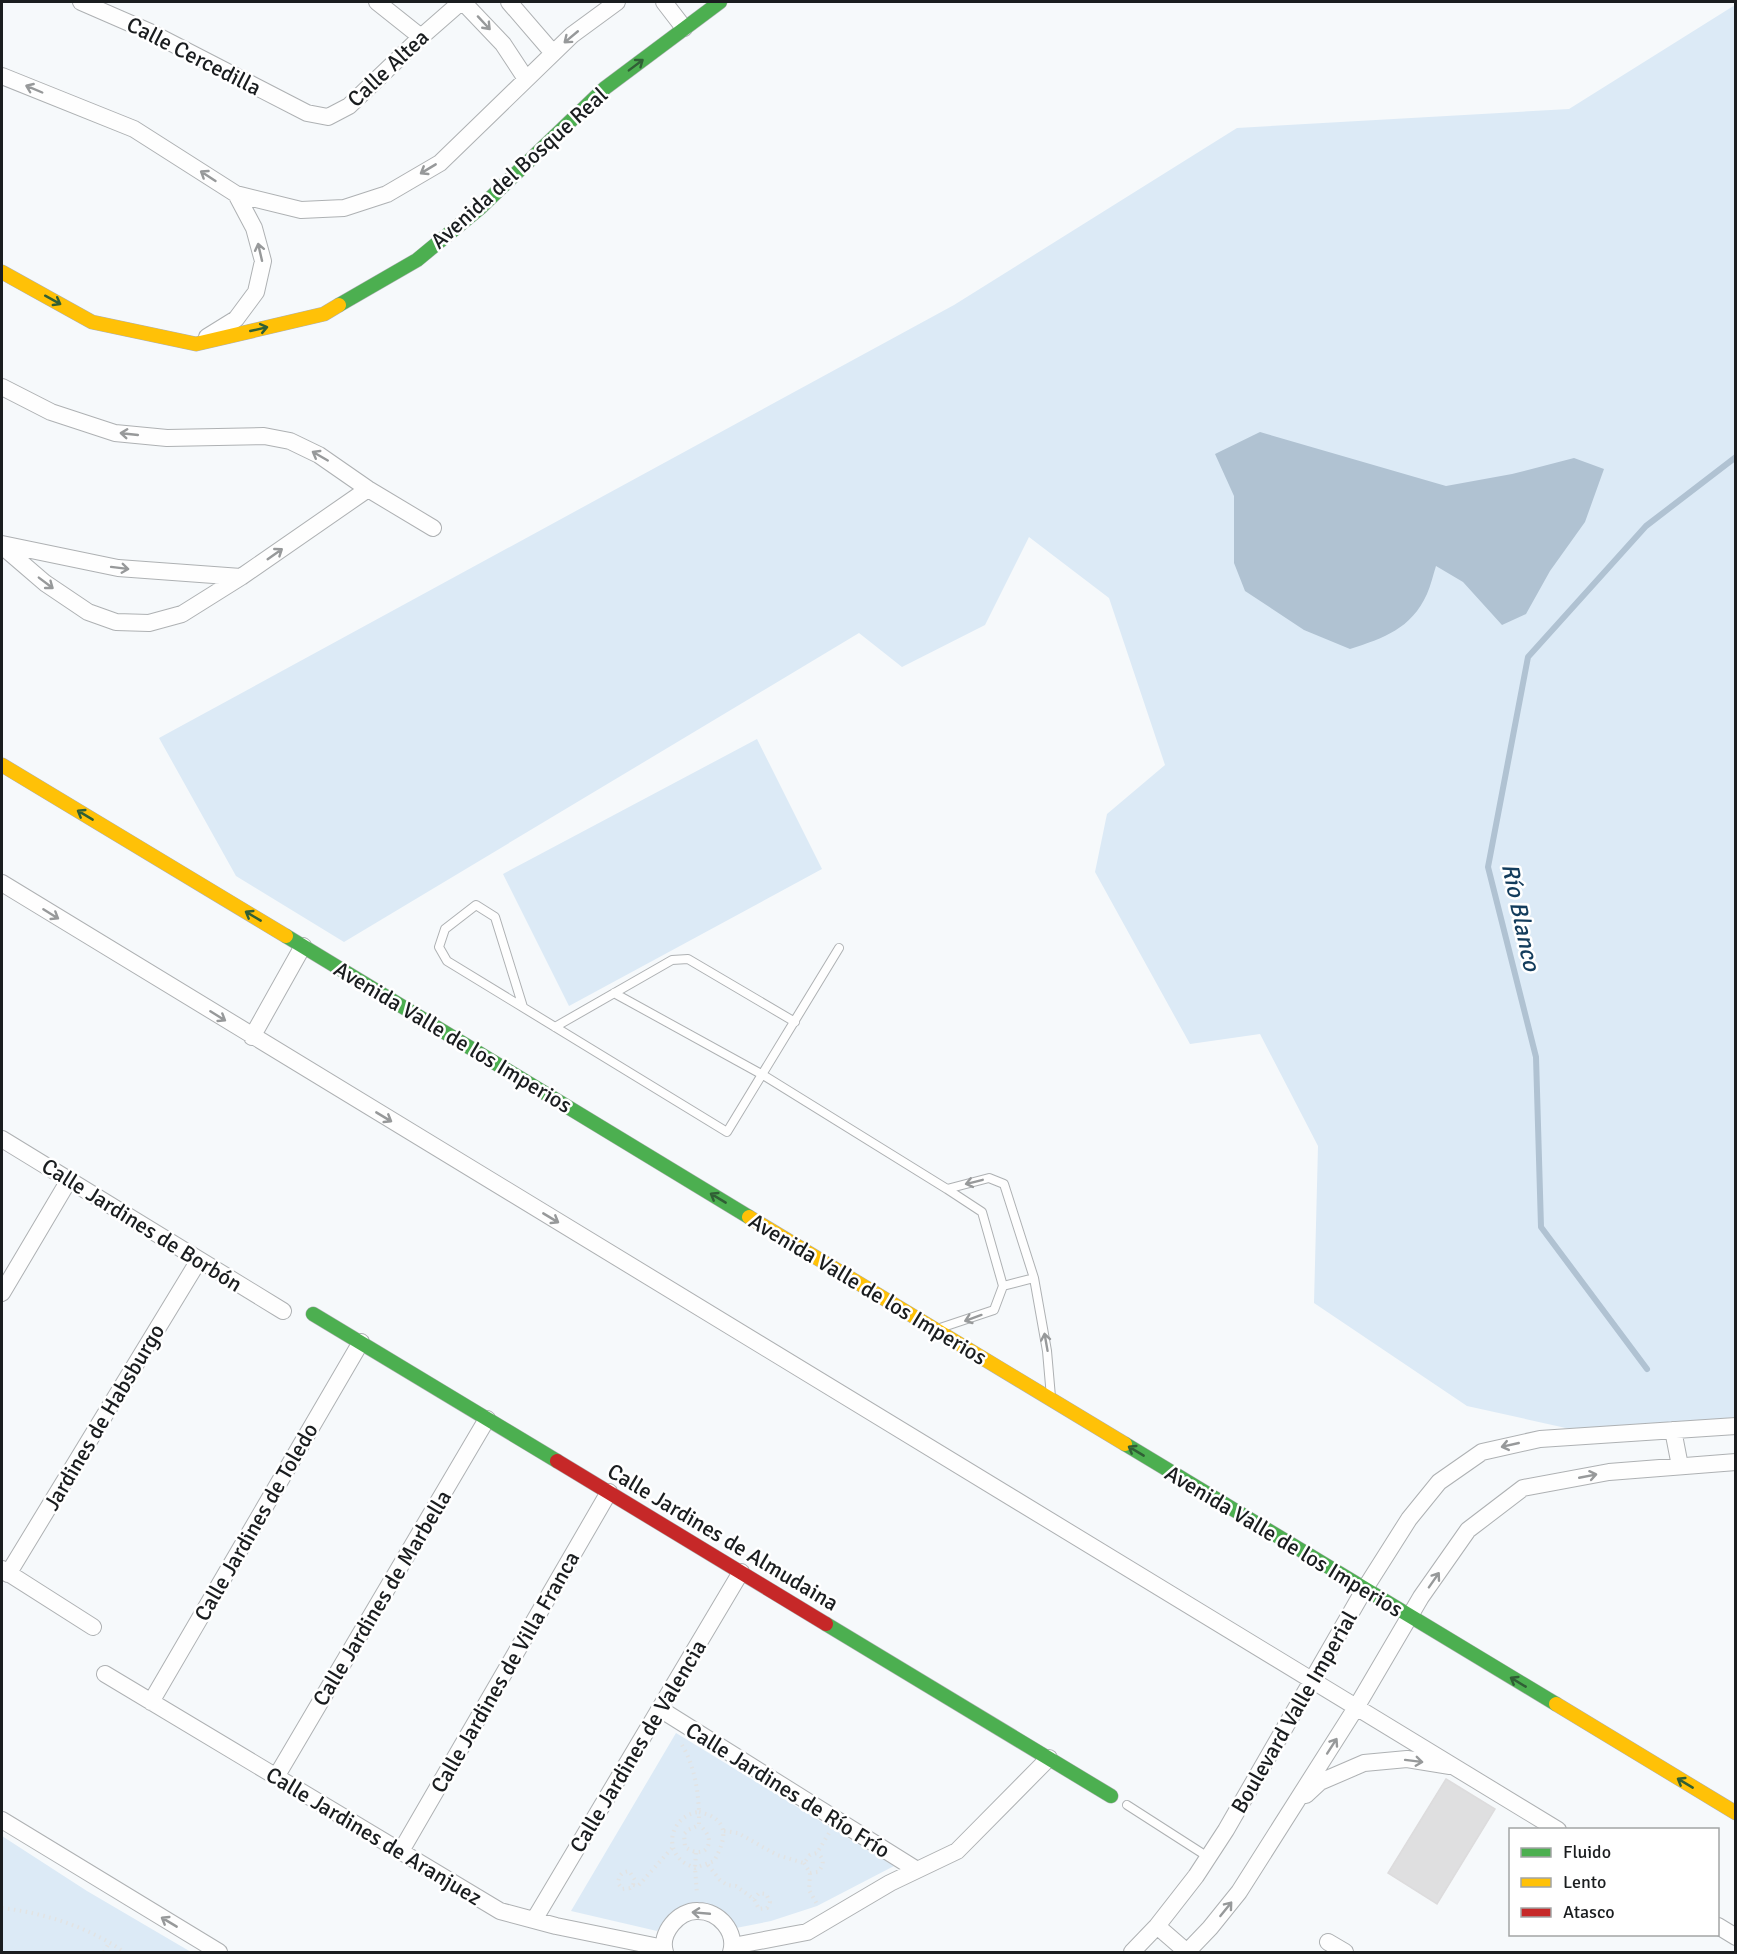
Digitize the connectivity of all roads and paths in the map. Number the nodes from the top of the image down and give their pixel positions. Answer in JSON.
{"nodes":[{"id":1,"x":81,"y":2,"type":"edge"},
{"id":2,"x":377,"y":2,"type":"edge"},
{"id":3,"x":462,"y":2,"type":"edge"},
{"id":4,"x":509,"y":2,"type":"edge"},
{"id":5,"x":617,"y":2,"type":"edge"},
{"id":6,"x":664,"y":2,"type":"edge"},
{"id":7,"x":720,"y":2,"type":"edge"},
{"id":8,"x":684,"y":28,"type":"junction"},
{"id":9,"x":421,"y":37,"type":"junction"},
{"id":10,"x":553,"y":53,"type":"junction"},
{"id":11,"x":2,"y":76,"type":"edge"},
{"id":12,"x":526,"y":78,"type":"junction"},
{"id":13,"x":307,"y":113,"type":"joint"},
{"id":14,"x":236,"y":194,"type":"junction"},
{"id":15,"x":2,"y":272,"type":"edge"},
{"id":16,"x":196,"y":344,"type":"junction"},
{"id":17,"x":2,"y":387,"type":"edge"},
{"id":18,"x":368,"y":489,"type":"junction"},
{"id":19,"x":433,"y":528,"type":"dead end"},
{"id":20,"x":2,"y":545,"type":"edge"},
{"id":21,"x":241,"y":577,"type":"junction"},
{"id":22,"x":2,"y":765,"type":"edge"},
{"id":23,"x":2,"y":883,"type":"edge"},
{"id":24,"x":303,"y":946,"type":"junction"},
{"id":25,"x":839,"y":948,"type":"dead end"},
{"id":26,"x":614,"y":993,"type":"junction"},
{"id":27,"x":523,"y":1007,"type":"junction"},
{"id":28,"x":795,"y":1022,"type":"junction"},
{"id":29,"x":555,"y":1027,"type":"junction"},
{"id":30,"x":252,"y":1037,"type":"junction"},
{"id":31,"x":763,"y":1076,"type":"junction"},
{"id":32,"x":2,"y":1139,"type":"edge"},
{"id":33,"x":69,"y":1180,"type":"junction"},
{"id":34,"x":947,"y":1189,"type":"junction"},
{"id":35,"x":199,"y":1260,"type":"junction"},
{"id":36,"x":1034,"y":1278,"type":"junction"},
{"id":37,"x":1003,"y":1286,"type":"junction"},
{"id":38,"x":2,"y":1293,"type":"edge"},
{"id":39,"x":283,"y":1311,"type":"dead end"},
{"id":40,"x":313,"y":1314,"type":"dead end"},
{"id":41,"x":935,"y":1329,"type":"junction"},
{"id":42,"x":361,"y":1342,"type":"junction"},
{"id":43,"x":1051,"y":1400,"type":"junction"},
{"id":44,"x":487,"y":1419,"type":"junction"},
{"id":45,"x":1736,"y":1426,"type":"edge"},
{"id":46,"x":1672,"y":1430,"type":"junction"},
{"id":47,"x":1736,"y":1462,"type":"edge"},
{"id":48,"x":1680,"y":1466,"type":"junction"},
{"id":49,"x":609,"y":1492,"type":"junction"},
{"id":50,"x":5,"y":1571,"type":"edge"},
{"id":51,"x":741,"y":1572,"type":"junction"},
{"id":52,"x":1364,"y":1590,"type":"junction"},
{"id":53,"x":1410,"y":1617,"type":"junction"},
{"id":54,"x":93,"y":1627,"type":"dead end"},
{"id":55,"x":105,"y":1674,"type":"dead end"},
{"id":56,"x":1313,"y":1679,"type":"junction"},
{"id":57,"x":151,"y":1702,"type":"junction"},
{"id":58,"x":1357,"y":1707,"type":"junction"},
{"id":59,"x":660,"y":1709,"type":"junction"},
{"id":60,"x":677,"y":1737,"type":"dead end"},
{"id":61,"x":1049,"y":1758,"type":"junction"},
{"id":62,"x":1458,"y":1768,"type":"junction"},
{"id":63,"x":276,"y":1777,"type":"junction"},
{"id":64,"x":1111,"y":1796,"type":"dead end"},
{"id":65,"x":1127,"y":1805,"type":"dead end"},
{"id":66,"x":699,"y":1812,"type":"junction"},
{"id":67,"x":1288,"y":1813,"type":"junction"},
{"id":68,"x":1736,"y":1813,"type":"edge"},
{"id":69,"x":2,"y":1820,"type":"edge"},
{"id":70,"x":699,"y":1826,"type":"junction"},
{"id":71,"x":1555,"y":1828,"type":"edge"},
{"id":72,"x":831,"y":1830,"type":"dead end"},
{"id":73,"x":724,"y":1831,"type":"junction"},
{"id":74,"x":673,"y":1847,"type":"junction"},
{"id":75,"x":401,"y":1851,"type":"junction"},
{"id":76,"x":696,"y":1853,"type":"junction"},
{"id":77,"x":817,"y":1853,"type":"junction"},
{"id":78,"x":1209,"y":1857,"type":"junction"},
{"id":79,"x":804,"y":1863,"type":"junction"},
{"id":80,"x":708,"y":1864,"type":"junction"},
{"id":81,"x":695,"y":1868,"type":"junction"},
{"id":82,"x":917,"y":1870,"type":"junction"},
{"id":83,"x":810,"y":1873,"type":"junction"},
{"id":84,"x":633,"y":1885,"type":"junction"},
{"id":85,"x":754,"y":1899,"type":"junction"},
{"id":86,"x":698,"y":1900,"type":"dead end"},
{"id":87,"x":817,"y":1904,"type":"dead end"},
{"id":88,"x":2,"y":1908,"type":"edge"},
{"id":89,"x":534,"y":1920,"type":"junction"},
{"id":90,"x":1157,"y":1926,"type":"junction"},
{"id":91,"x":1719,"y":1927,"type":"edge"},
{"id":92,"x":1736,"y":1937,"type":"edge"},
{"id":93,"x":1328,"y":1942,"type":"dead end"},
{"id":94,"x":109,"y":1943,"type":"junction"},
{"id":95,"x":732,"y":1949,"type":"edge"},
{"id":96,"x":664,"y":1950,"type":"edge"},
{"id":97,"x":1187,"y":1952,"type":"edge"},
{"id":98,"x":104,"y":1953,"type":"edge"},
{"id":99,"x":124,"y":1953,"type":"edge"},
{"id":100,"x":219,"y":1953,"type":"edge"},
{"id":101,"x":1132,"y":1953,"type":"edge"},
{"id":102,"x":1345,"y":1953,"type":"edge"}],
"edges":[{"from":1,"to":13,"type":"street","name":"Calle Cercedilla"},
{"from":2,"to":9,"type":"street"},
{"from":3,"to":9,"type":"street","name":"Calle Altea"},
{"from":3,"to":12,"type":"street","one_way":true},
{"from":4,"to":10,"type":"street"},
{"from":5,"to":10,"type":"street","one_way":true},
{"from":6,"to":8,"type":"street"},
{"from":7,"to":8,"type":"street","name":"Avenida del Bosque Real"},
{"from":16,"to":8,"type":"street","name":"Avenida del Bosque Real","one_way":true},
{"from":9,"to":13,"type":"street","name":"Calle Altea"},
{"from":10,"to":12,"type":"street"},
{"from":14,"to":11,"type":"street","one_way":true},
{"from":12,"to":14,"type":"street","one_way":true},
{"from":16,"to":14,"type":"street","one_way":true},
{"from":15,"to":16,"type":"street","name":"Avenida del Bosque Real","one_way":true},
{"from":18,"to":17,"type":"street","one_way":true},
{"from":18,"to":19,"type":"street"},
{"from":21,"to":18,"type":"street","one_way":true},
{"from":20,"to":21,"type":"street","one_way":true},
{"from":20,"to":21,"type":"street","one_way":true},
{"from":24,"to":22,"type":"street","name":"Avenida Valle de los Imperios","one_way":true},
{"from":23,"to":30,"type":"street","one_way":true},
{"from":24,"to":30,"type":"street"},
{"from":41,"to":24,"type":"street","name":"Avenida Valle de los Imperios","one_way":true},
{"from":25,"to":28,"type":"lane"},
{"from":26,"to":28,"type":"lane"},
{"from":26,"to":29,"type":"lane"},
{"from":26,"to":31,"type":"lane"},
{"from":27,"to":27,"type":"lane"},
{"from":27,"to":29,"type":"lane"},
{"from":28,"to":31,"type":"lane"},
{"from":29,"to":31,"type":"lane"},
{"from":30,"to":56,"type":"street","one_way":true},
{"from":31,"to":34,"type":"lane"},
{"from":32,"to":33,"type":"street","name":"Calle Jardines de Borbón"},
{"from":33,"to":35,"type":"street","name":"Calle Jardines de Borbón"},
{"from":33,"to":38,"type":"street"},
{"from":36,"to":34,"type":"lane","one_way":true},
{"from":34,"to":37,"type":"lane"},
{"from":35,"to":39,"type":"street","name":"Calle Jardines de Borbón"},
{"from":35,"to":50,"type":"street","name":"Jardines de Habsburgo"},
{"from":36,"to":37,"type":"lane"},
{"from":43,"to":36,"type":"lane","one_way":true},
{"from":37,"to":41,"type":"lane","one_way":true},
{"from":40,"to":42,"type":"street","name":"Calle Jardines de Almudaina"},
{"from":41,"to":43,"type":"street","name":"Avenida Valle de los Imperios"},
{"from":42,"to":44,"type":"street","name":"Calle Jardines de Almudaina"},
{"from":42,"to":57,"type":"street","name":"Calle Jardines de Toledo"},
{"from":52,"to":43,"type":"street","name":"Avenida Valle de los Imperios","one_way":true},
{"from":44,"to":49,"type":"street","name":"Calle Jardines de Almudaina"},
{"from":44,"to":63,"type":"street","name":"Calle Jardines de Marbella"},
{"from":45,"to":46,"type":"street","name":"Boulevard Valle Imperial"},
{"from":46,"to":48,"type":"street"},
{"from":46,"to":52,"type":"street","name":"Boulevard Valle Imperial","one_way":true},
{"from":47,"to":48,"type":"street","name":"Boulevard Valle Imperial"},
{"from":53,"to":48,"type":"street","name":"Boulevard Valle Imperial","one_way":true},
{"from":49,"to":51,"type":"street","name":"Calle Jardines de Almudaina"},
{"from":49,"to":75,"type":"street","name":"Calle Jardines de Villa Franca"},
{"from":50,"to":54,"type":"street"},
{"from":51,"to":59,"type":"street","name":"Calle Jardines de Valencia"},
{"from":51,"to":61,"type":"street","name":"Calle Jardines de Almudaina"},
{"from":52,"to":53,"type":"street","name":"Avenida Valle de los Imperios"},
{"from":52,"to":56,"type":"street","name":"Boulevard Valle Imperial"},
{"from":53,"to":58,"type":"street","name":"Boulevard Valle Imperial"},
{"from":68,"to":53,"type":"street","name":"Avenida Valle de los Imperios","one_way":true},
{"from":55,"to":57,"type":"street","name":"Calle Jardines de Aranjuez"},
{"from":56,"to":58,"type":"street"},
{"from":56,"to":78,"type":"street","name":"Boulevard Valle Imperial"},
{"from":57,"to":63,"type":"street","name":"Calle Jardines de Aranjuez"},
{"from":58,"to":62,"type":"street"},
{"from":67,"to":58,"type":"street","name":"Boulevard Valle Imperial","one_way":true},
{"from":59,"to":82,"type":"street","name":"Calle Jardines de Río Frío"},
{"from":59,"to":89,"type":"street","name":"Calle Jardines de Valencia"},
{"from":60,"to":66,"type":"path"},
{"from":61,"to":64,"type":"street","name":"Calle Jardines de Almudaina"},
{"from":61,"to":82,"type":"street"},
{"from":67,"to":62,"type":"street","one_way":true},
{"from":62,"to":71,"type":"street"},
{"from":63,"to":75,"type":"street","name":"Calle Jardines de Aranjuez"},
{"from":65,"to":78,"type":"lane"},
{"from":66,"to":70,"type":"path"},
{"from":66,"to":73,"type":"path"},
{"from":66,"to":74,"type":"path"},
{"from":97,"to":67,"type":"street","name":"Boulevard Valle Imperial","one_way":true},
{"from":100,"to":69,"type":"street","one_way":true},
{"from":70,"to":76,"type":"path"},
{"from":70,"to":76,"type":"path"},
{"from":72,"to":77,"type":"path"},
{"from":73,"to":79,"type":"path"},
{"from":73,"to":80,"type":"path"},
{"from":74,"to":81,"type":"path"},
{"from":74,"to":84,"type":"path"},
{"from":75,"to":89,"type":"street","name":"Calle Jardines de Aranjuez"},
{"from":76,"to":81,"type":"path"},
{"from":77,"to":79,"type":"path"},
{"from":77,"to":83,"type":"path"},
{"from":78,"to":90,"type":"street","name":"Boulevard Valle Imperial"},
{"from":79,"to":83,"type":"path"},
{"from":80,"to":81,"type":"path"},
{"from":80,"to":85,"type":"path"},
{"from":81,"to":86,"type":"path"},
{"from":82,"to":95,"type":"street"},
{"from":83,"to":87,"type":"path"},
{"from":84,"to":84,"type":"path"},
{"from":85,"to":85,"type":"path"},
{"from":88,"to":94,"type":"path"},
{"from":89,"to":96,"type":"street","name":"Calle Jardines de Aranjuez"},
{"from":90,"to":97,"type":"street"},
{"from":90,"to":101,"type":"street","name":"Boulevard Valle Imperial"},
{"from":91,"to":92,"type":"street"},
{"from":93,"to":102,"type":"street"},
{"from":94,"to":98,"type":"path"},
{"from":94,"to":99,"type":"path"},
{"from":95,"to":96,"type":"street","one_way":true}]}
